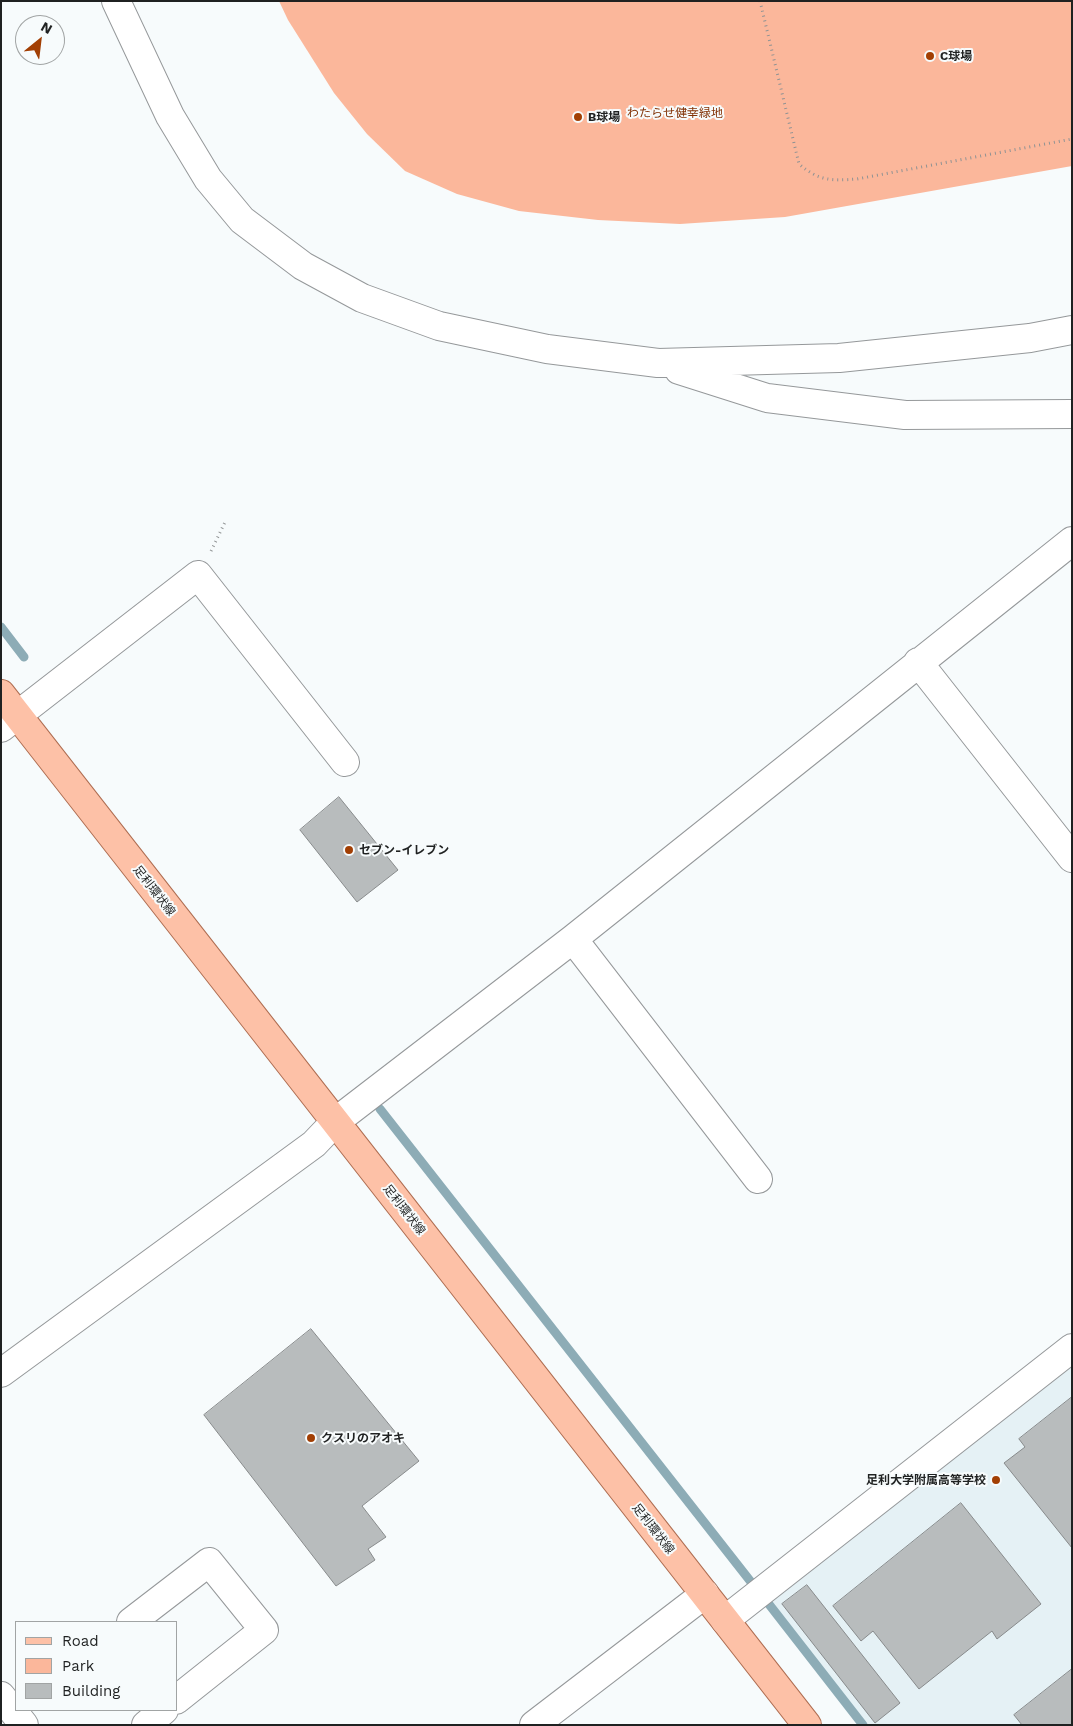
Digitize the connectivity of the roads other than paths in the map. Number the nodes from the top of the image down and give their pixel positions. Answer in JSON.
{"nodes":[{"id":1,"x":116,"y":1,"type":"edge"},
{"id":2,"x":1072,"y":330,"type":"edge"},
{"id":3,"x":658,"y":363,"type":"junction"},
{"id":4,"x":1072,"y":414,"type":"edge"},
{"id":5,"x":1072,"y":541,"type":"edge"},
{"id":6,"x":918,"y":662,"type":"junction"},
{"id":7,"x":1,"y":694,"type":"edge"},
{"id":8,"x":9,"y":722,"type":"edge"},
{"id":9,"x":345,"y":762,"type":"dead end"},
{"id":10,"x":1072,"y":858,"type":"edge"},
{"id":11,"x":573,"y":939,"type":"junction"},
{"id":12,"x":335,"y":1122,"type":"junction"},
{"id":13,"x":758,"y":1179,"type":"dead end"},
{"id":14,"x":1072,"y":1348,"type":"edge"},
{"id":15,"x":1,"y":1373,"type":"edge"},
{"id":16,"x":705,"y":1594,"type":"junction"},
{"id":17,"x":724,"y":1620,"type":"junction"},
{"id":18,"x":132,"y":1621,"type":"edge"},
{"id":19,"x":178,"y":1698,"type":"edge"},
{"id":20,"x":163,"y":1711,"type":"edge"},
{"id":21,"x":146,"y":1725,"type":"edge"},
{"id":22,"x":534,"y":1725,"type":"edge"},
{"id":23,"x":807,"y":1725,"type":"edge"}],
"edges":[{"from":1,"to":3,"type":"street"},
{"from":2,"to":3,"type":"street"},
{"from":3,"to":4,"type":"street"},
{"from":5,"to":6,"type":"street"},
{"from":6,"to":10,"type":"street"},
{"from":6,"to":11,"type":"street"},
{"from":7,"to":8,"type":"main road","name":"足利環状線"},
{"from":8,"to":9,"type":"street"},
{"from":8,"to":12,"type":"main road","name":"足利環状線"},
{"from":11,"to":12,"type":"street"},
{"from":11,"to":13,"type":"street"},
{"from":12,"to":15,"type":"street"},
{"from":12,"to":16,"type":"main road","name":"足利環状線"},
{"from":14,"to":17,"type":"street"},
{"from":16,"to":17,"type":"main road","name":"足利環状線"},
{"from":16,"to":22,"type":"street"},
{"from":17,"to":23,"type":"main road","name":"足利環状線"},
{"from":18,"to":19,"type":"street"},
{"from":20,"to":21,"type":"street"}]}
